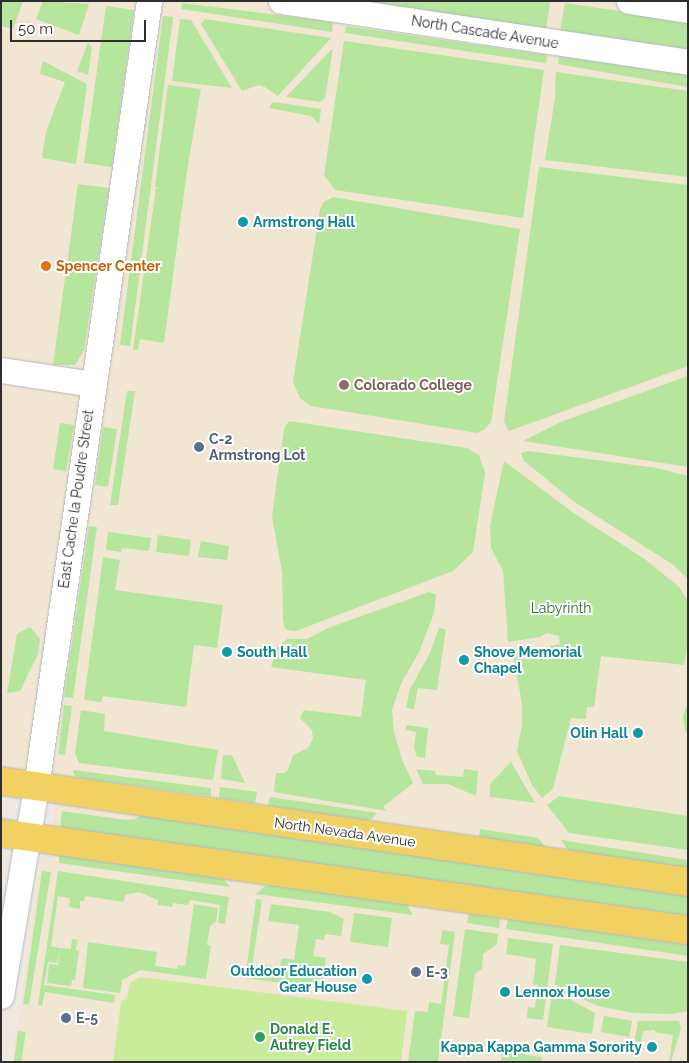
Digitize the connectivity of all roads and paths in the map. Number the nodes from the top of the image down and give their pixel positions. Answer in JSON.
{"nodes":[{"id":1,"x":148,"y":1,"type":"edge"},
{"id":2,"x":282,"y":1,"type":"edge"},
{"id":3,"x":629,"y":1,"type":"edge"},
{"id":4,"x":688,"y":10,"type":"edge"},
{"id":5,"x":688,"y":62,"type":"edge"},
{"id":6,"x":1,"y":370,"type":"edge"},
{"id":7,"x":93,"y":384,"type":"junction"},
{"id":8,"x":1,"y":781,"type":"edge"},
{"id":9,"x":36,"y":787,"type":"junction"},
{"id":10,"x":1,"y":833,"type":"edge"},
{"id":11,"x":28,"y":837,"type":"junction"},
{"id":12,"x":688,"y":882,"type":"edge"},
{"id":13,"x":688,"y":930,"type":"edge"},
{"id":14,"x":1,"y":996,"type":"edge"}],
"edges":[{"from":1,"to":7,"type":"street","name":"East Cache la Poudre Street"},
{"from":2,"to":5,"type":"street","name":"North Cascade Avenue"},
{"from":3,"to":4,"type":"street"},
{"from":6,"to":7,"type":"street"},
{"from":7,"to":9,"type":"street","name":"East Cache la Poudre Street"},
{"from":8,"to":9,"type":"main road","name":"North Nevada Avenue"},
{"from":9,"to":11,"type":"street","name":"East Cache la Poudre Street"},
{"from":9,"to":12,"type":"main road","name":"North Nevada Avenue"},
{"from":10,"to":11,"type":"main road"},
{"from":11,"to":13,"type":"main road"},
{"from":11,"to":14,"type":"street","name":"East Cache la Poudre Street"}]}
